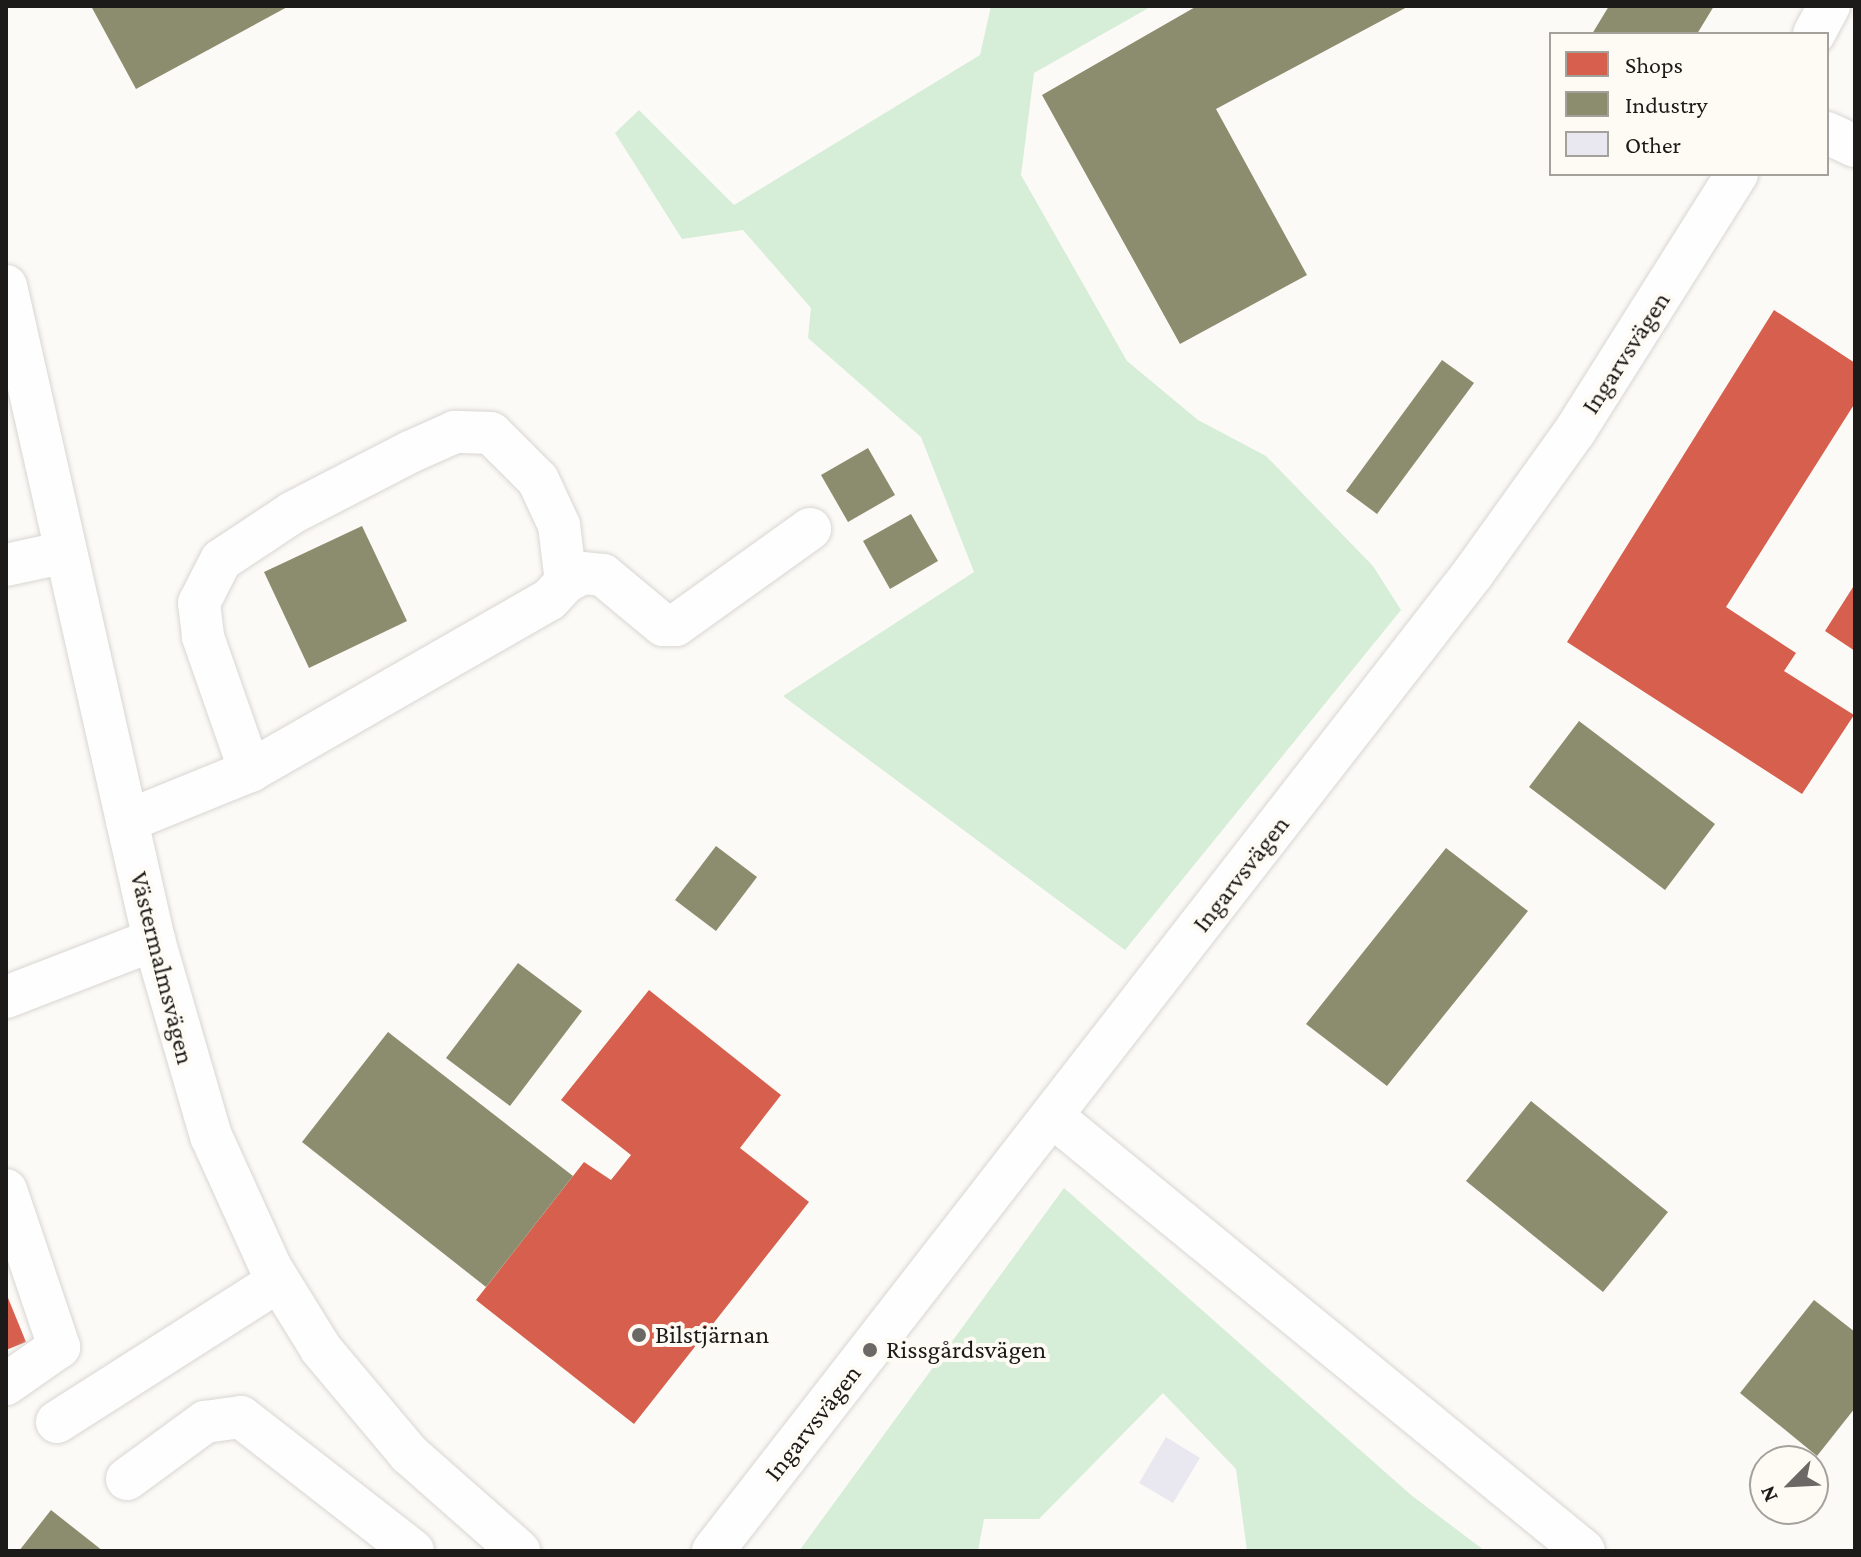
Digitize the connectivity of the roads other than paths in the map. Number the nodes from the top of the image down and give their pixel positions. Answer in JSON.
{"nodes":[{"id":1,"x":1829,"y":6,"type":"edge"},
{"id":2,"x":1815,"y":32,"type":"edge"},
{"id":3,"x":1829,"y":134,"type":"edge"},
{"id":4,"x":1855,"y":146,"type":"edge"},
{"id":5,"x":1736,"y":176,"type":"edge"},
{"id":6,"x":7,"y":297,"type":"edge"},
{"id":7,"x":810,"y":529,"type":"dead end"},
{"id":8,"x":66,"y":552,"type":"junction"},
{"id":9,"x":6,"y":565,"type":"edge"},
{"id":10,"x":566,"y":582,"type":"junction"},
{"id":11,"x":250,"y":771,"type":"junction"},
{"id":12,"x":127,"y":821,"type":"junction"},
{"id":13,"x":154,"y":940,"type":"junction"},
{"id":14,"x":6,"y":997,"type":"edge"},
{"id":15,"x":1052,"y":1116,"type":"junction"},
{"id":16,"x":6,"y":1190,"type":"edge"},
{"id":17,"x":278,"y":1281,"type":"junction"},
{"id":18,"x":6,"y":1384,"type":"edge"},
{"id":19,"x":57,"y":1422,"type":"dead end"},
{"id":20,"x":127,"y":1479,"type":"dead end"},
{"id":21,"x":413,"y":1551,"type":"edge"},
{"id":22,"x":519,"y":1551,"type":"edge"},
{"id":23,"x":713,"y":1551,"type":"edge"},
{"id":24,"x":1584,"y":1551,"type":"edge"}],
"edges":[{"from":1,"to":2,"type":"street"},
{"from":3,"to":4,"type":"street"},
{"from":5,"to":15,"type":"street","name":"Ingarvsvägen"},
{"from":6,"to":8,"type":"street","name":"Västermalmsvägen"},
{"from":7,"to":10,"type":"street"},
{"from":8,"to":9,"type":"street"},
{"from":8,"to":12,"type":"street","name":"Västermalmsvägen"},
{"from":10,"to":11,"type":"street"},
{"from":10,"to":11,"type":"street"},
{"from":11,"to":12,"type":"street"},
{"from":12,"to":13,"type":"street","name":"Västermalmsvägen"},
{"from":13,"to":14,"type":"street"},
{"from":13,"to":17,"type":"street","name":"Västermalmsvägen"},
{"from":15,"to":23,"type":"street","name":"Ingarvsvägen"},
{"from":15,"to":24,"type":"street"},
{"from":16,"to":18,"type":"street"},
{"from":17,"to":19,"type":"street"},
{"from":17,"to":22,"type":"street","name":"Västermalmsvägen"},
{"from":20,"to":21,"type":"street"}]}
